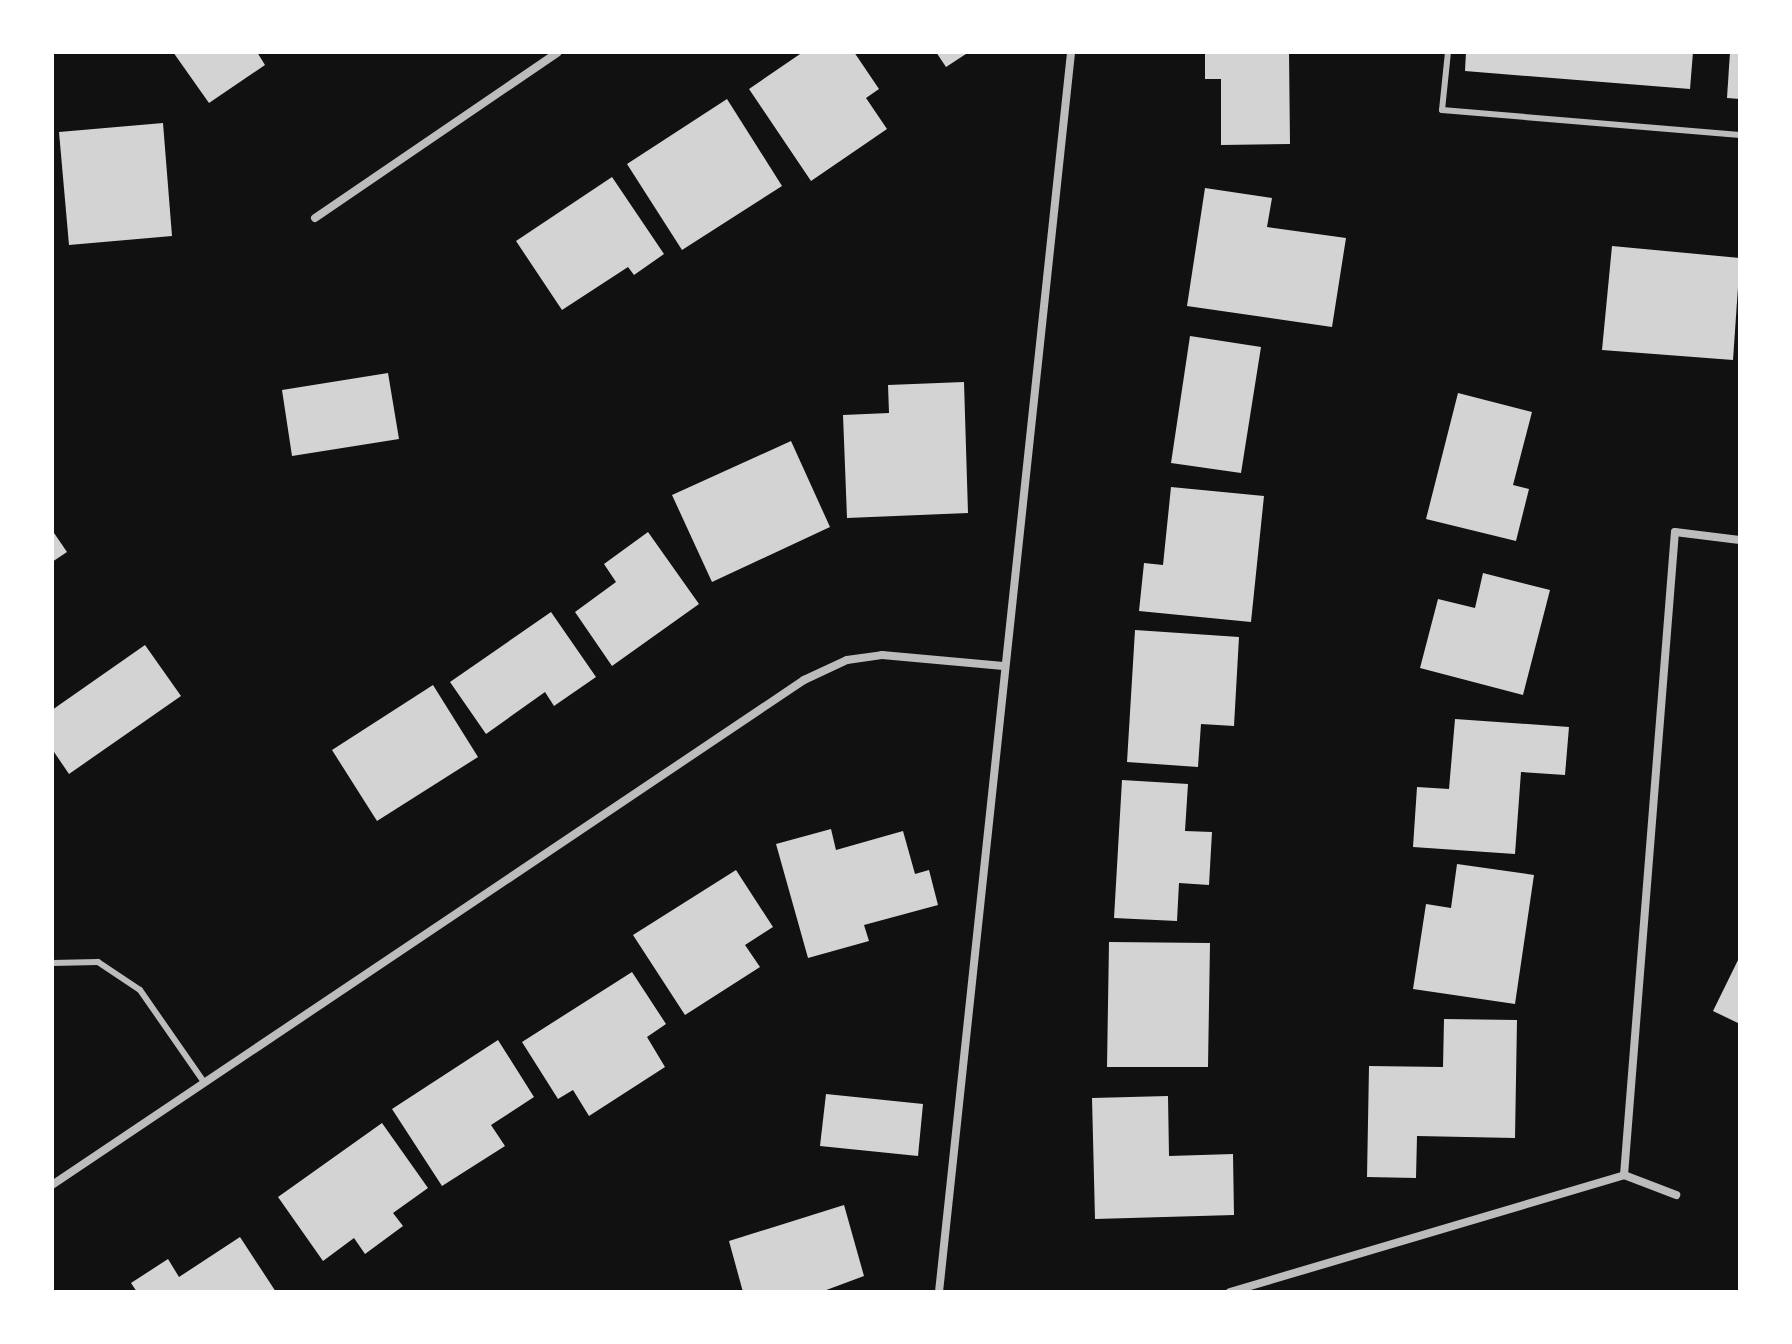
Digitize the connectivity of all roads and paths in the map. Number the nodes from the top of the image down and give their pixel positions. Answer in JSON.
{"nodes":[{"id":1,"x":558,"y":52,"type":"edge"},
{"id":2,"x":1071,"y":52,"type":"edge"},
{"id":3,"x":1448,"y":52,"type":"edge"},
{"id":4,"x":1740,"y":135,"type":"edge"},
{"id":5,"x":315,"y":218,"type":"dead end"},
{"id":6,"x":1740,"y":540,"type":"edge"},
{"id":7,"x":1004,"y":666,"type":"junction"},
{"id":8,"x":52,"y":963,"type":"edge"},
{"id":9,"x":204,"y":1082,"type":"junction"},
{"id":10,"x":1624,"y":1175,"type":"junction"},
{"id":11,"x":52,"y":1185,"type":"edge"},
{"id":12,"x":1676,"y":1195,"type":"dead end"},
{"id":13,"x":939,"y":1292,"type":"edge"},
{"id":14,"x":1230,"y":1292,"type":"edge"}],
"edges":[{"from":1,"to":5,"type":"street"},
{"from":2,"to":7,"type":"street"},
{"from":3,"to":4,"type":"lane"},
{"from":6,"to":10,"type":"street"},
{"from":7,"to":9,"type":"street"},
{"from":7,"to":13,"type":"street"},
{"from":8,"to":9,"type":"lane"},
{"from":9,"to":11,"type":"street"},
{"from":10,"to":12,"type":"street"},
{"from":10,"to":14,"type":"street"}]}
